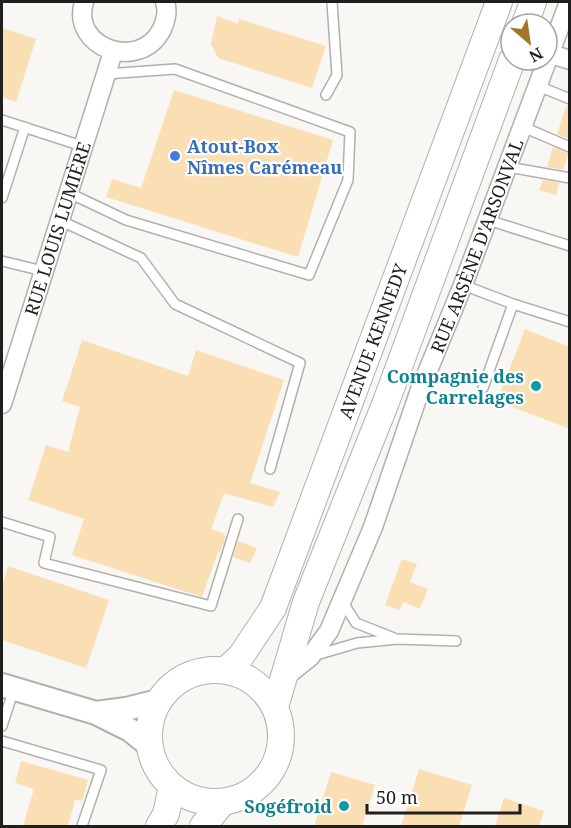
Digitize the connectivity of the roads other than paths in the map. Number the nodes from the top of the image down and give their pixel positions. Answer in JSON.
{"nodes":[{"id":1,"x":84,"y":2,"type":"edge"},
{"id":2,"x":165,"y":2,"type":"edge"},
{"id":3,"x":332,"y":2,"type":"edge"},
{"id":4,"x":499,"y":2,"type":"edge"},
{"id":5,"x":568,"y":7,"type":"edge"},
{"id":6,"x":559,"y":32,"type":"edge"},
{"id":7,"x":113,"y":52,"type":"junction"},
{"id":8,"x":508,"y":72,"type":"edge"},
{"id":9,"x":544,"y":72,"type":"edge"},
{"id":10,"x":106,"y":74,"type":"junction"},
{"id":11,"x":538,"y":86,"type":"junction"},
{"id":12,"x":326,"y":95,"type":"dead end"},
{"id":13,"x":570,"y":99,"type":"edge"},
{"id":14,"x":2,"y":120,"type":"edge"},
{"id":15,"x":25,"y":127,"type":"junction"},
{"id":16,"x":523,"y":128,"type":"junction"},
{"id":17,"x":82,"y":146,"type":"junction"},
{"id":18,"x":570,"y":147,"type":"edge"},
{"id":19,"x":508,"y":167,"type":"junction"},
{"id":20,"x":570,"y":178,"type":"edge"},
{"id":21,"x":67,"y":192,"type":"junction"},
{"id":22,"x":2,"y":198,"type":"edge"},
{"id":23,"x":58,"y":220,"type":"junction"},
{"id":24,"x":488,"y":220,"type":"junction"},
{"id":25,"x":570,"y":246,"type":"edge"},
{"id":26,"x":2,"y":261,"type":"edge"},
{"id":27,"x":43,"y":271,"type":"junction"},
{"id":28,"x":463,"y":285,"type":"junction"},
{"id":29,"x":513,"y":304,"type":"junction"},
{"id":30,"x":570,"y":322,"type":"edge"},
{"id":31,"x":483,"y":388,"type":"dead end"},
{"id":32,"x":2,"y":404,"type":"edge"},
{"id":33,"x":270,"y":469,"type":"dead end"},
{"id":34,"x":238,"y":519,"type":"dead end"},
{"id":35,"x":2,"y":522,"type":"edge"},
{"id":36,"x":342,"y":601,"type":"junction"},
{"id":37,"x":397,"y":639,"type":"junction"},
{"id":38,"x":456,"y":641,"type":"dead end"},
{"id":39,"x":310,"y":657,"type":"junction"},
{"id":40,"x":226,"y":670,"type":"junction"},
{"id":41,"x":285,"y":677,"type":"junction"},
{"id":42,"x":8,"y":687,"type":"edge"},
{"id":43,"x":158,"y":701,"type":"junction"},
{"id":44,"x":275,"y":707,"type":"junction"},
{"id":45,"x":96,"y":713,"type":"junction"},
{"id":46,"x":2,"y":726,"type":"edge"},
{"id":47,"x":2,"y":741,"type":"edge"},
{"id":48,"x":149,"y":745,"type":"junction"},
{"id":49,"x":172,"y":787,"type":"junction"},
{"id":50,"x":222,"y":802,"type":"junction"},
{"id":51,"x":82,"y":826,"type":"edge"},
{"id":52,"x":159,"y":826,"type":"edge"},
{"id":53,"x":204,"y":826,"type":"edge"}],
"edges":[{"from":1,"to":7,"type":"street"},
{"from":2,"to":7,"type":"street"},
{"from":3,"to":12,"type":"lane"},
{"from":4,"to":40,"type":"main road","name":"AVENUE KENNEDY"},
{"from":5,"to":6,"type":"street","name":"RUE ARSÈNE D'ARSONVAL"},
{"from":7,"to":10,"type":"street","name":"RUE LOUIS LUMIÈRE"},
{"from":8,"to":41,"type":"main road","name":"AVENUE KENNEDY"},
{"from":9,"to":11,"type":"street","name":"RUE ARSÈNE D'ARSONVAL"},
{"from":10,"to":17,"type":"street","name":"RUE LOUIS LUMIÈRE"},
{"from":10,"to":21,"type":"lane"},
{"from":11,"to":13,"type":"lane"},
{"from":11,"to":16,"type":"street","name":"RUE ARSÈNE D'ARSONVAL"},
{"from":14,"to":15,"type":"lane"},
{"from":15,"to":17,"type":"lane"},
{"from":15,"to":22,"type":"lane"},
{"from":16,"to":18,"type":"lane"},
{"from":16,"to":19,"type":"street","name":"RUE ARSÈNE D'ARSONVAL"},
{"from":17,"to":21,"type":"street","name":"RUE LOUIS LUMIÈRE"},
{"from":19,"to":20,"type":"lane"},
{"from":19,"to":24,"type":"street","name":"RUE ARSÈNE D'ARSONVAL"},
{"from":21,"to":23,"type":"street","name":"RUE LOUIS LUMIÈRE"},
{"from":23,"to":27,"type":"street","name":"RUE LOUIS LUMIÈRE"},
{"from":23,"to":33,"type":"lane"},
{"from":24,"to":25,"type":"lane"},
{"from":24,"to":28,"type":"street","name":"RUE ARSÈNE D'ARSONVAL"},
{"from":26,"to":27,"type":"lane"},
{"from":27,"to":32,"type":"street","name":"RUE LOUIS LUMIÈRE"},
{"from":28,"to":29,"type":"lane"},
{"from":28,"to":36,"type":"street","name":"RUE ARSÈNE D'ARSONVAL"},
{"from":29,"to":30,"type":"lane"},
{"from":29,"to":31,"type":"lane"},
{"from":34,"to":35,"type":"lane"},
{"from":36,"to":37,"type":"lane"},
{"from":36,"to":39,"type":"street","name":"RUE ARSÈNE D'ARSONVAL"},
{"from":37,"to":38,"type":"lane"},
{"from":37,"to":39,"type":"lane"},
{"from":39,"to":41,"type":"street","name":"RUE ARSÈNE D'ARSONVAL"},
{"from":40,"to":43,"type":"main road"},
{"from":40,"to":44,"type":"main road"},
{"from":41,"to":44,"type":"main road","name":"AVENUE KENNEDY"},
{"from":42,"to":45,"type":"street"},
{"from":42,"to":46,"type":"lane"},
{"from":43,"to":45,"type":"street"},
{"from":43,"to":48,"type":"main road"},
{"from":44,"to":50,"type":"main road"},
{"from":45,"to":48,"type":"street"},
{"from":47,"to":51,"type":"lane"},
{"from":48,"to":49,"type":"main road"},
{"from":49,"to":50,"type":"main road"},
{"from":49,"to":52,"type":"main road"},
{"from":50,"to":53,"type":"main road"}]}
